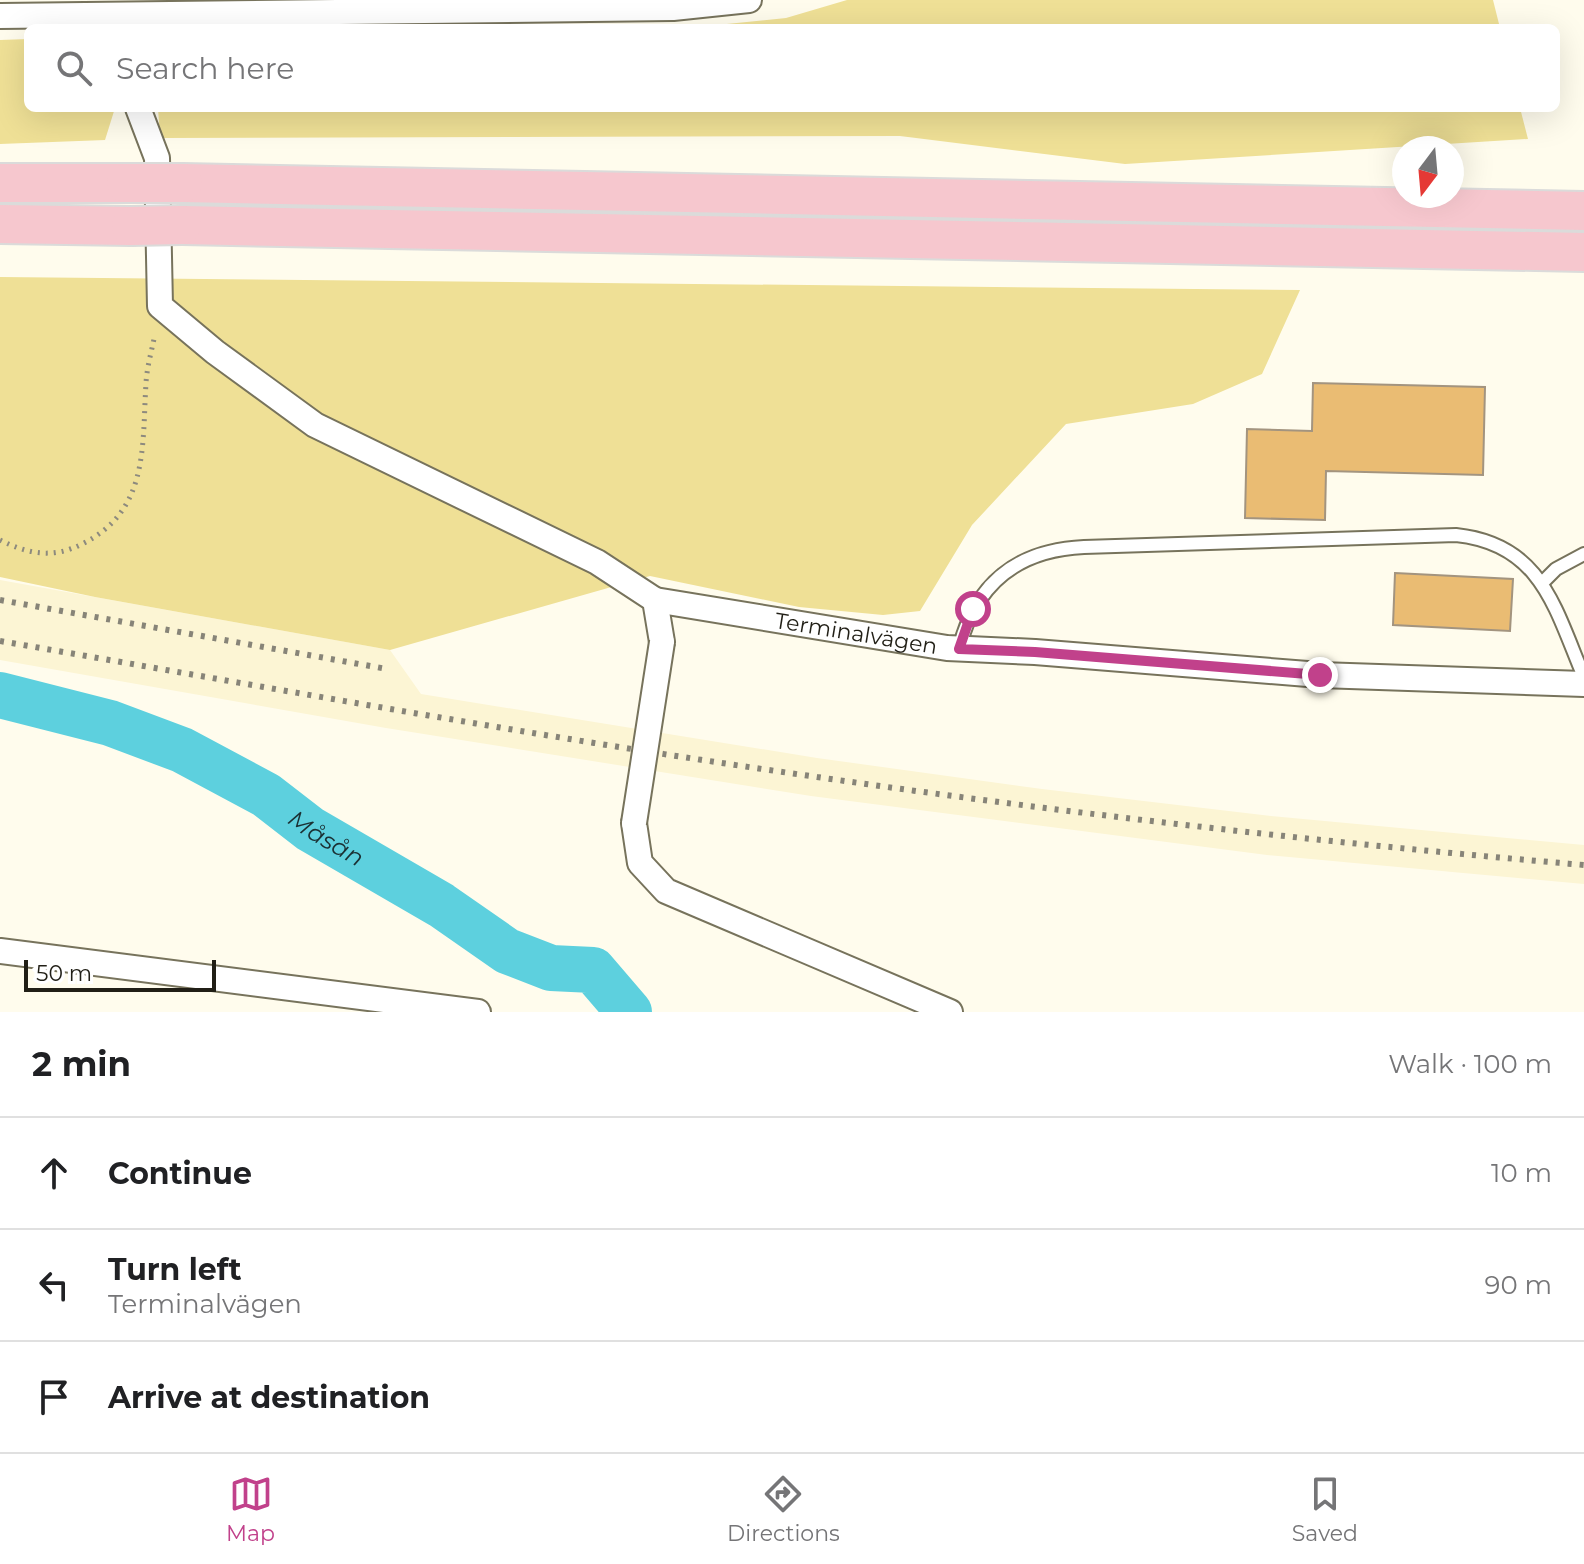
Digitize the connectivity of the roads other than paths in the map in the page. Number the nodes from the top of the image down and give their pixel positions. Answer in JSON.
{"nodes":[{"id":1,"x":749,"y":0,"type":"edge"},
{"id":2,"x":0,"y":16,"type":"edge"},
{"id":3,"x":132,"y":21,"type":"edge"},
{"id":4,"x":140,"y":112,"type":"edge"},
{"id":5,"x":0,"y":183,"type":"edge"},
{"id":6,"x":1584,"y":211,"type":"edge"},
{"id":7,"x":0,"y":224,"type":"edge"},
{"id":8,"x":1584,"y":252,"type":"edge"},
{"id":9,"x":1584,"y":554,"type":"edge"},
{"id":10,"x":1542,"y":583,"type":"junction"},
{"id":11,"x":655,"y":600,"type":"junction"},
{"id":12,"x":959,"y":649,"type":"junction"},
{"id":13,"x":1584,"y":677,"type":"edge"},
{"id":14,"x":1584,"y":684,"type":"edge"},
{"id":15,"x":0,"y":951,"type":"edge"},
{"id":16,"x":478,"y":1012,"type":"edge"},
{"id":17,"x":950,"y":1012,"type":"edge"}],
"edges":[{"from":1,"to":3,"type":"street"},
{"from":2,"to":3,"type":"street"},
{"from":4,"to":11,"type":"street"},
{"from":5,"to":6,"type":"highway","bridge":true},
{"from":7,"to":8,"type":"highway","bridge":true},
{"from":9,"to":10,"type":"lane"},
{"from":10,"to":12,"type":"lane"},
{"from":10,"to":13,"type":"lane"},
{"from":11,"to":12,"type":"street","name":"Terminalvägen"},
{"from":11,"to":17,"type":"street","bridge":true},
{"from":12,"to":14,"type":"street","name":"Terminalvägen"},
{"from":15,"to":16,"type":"street"}]}
